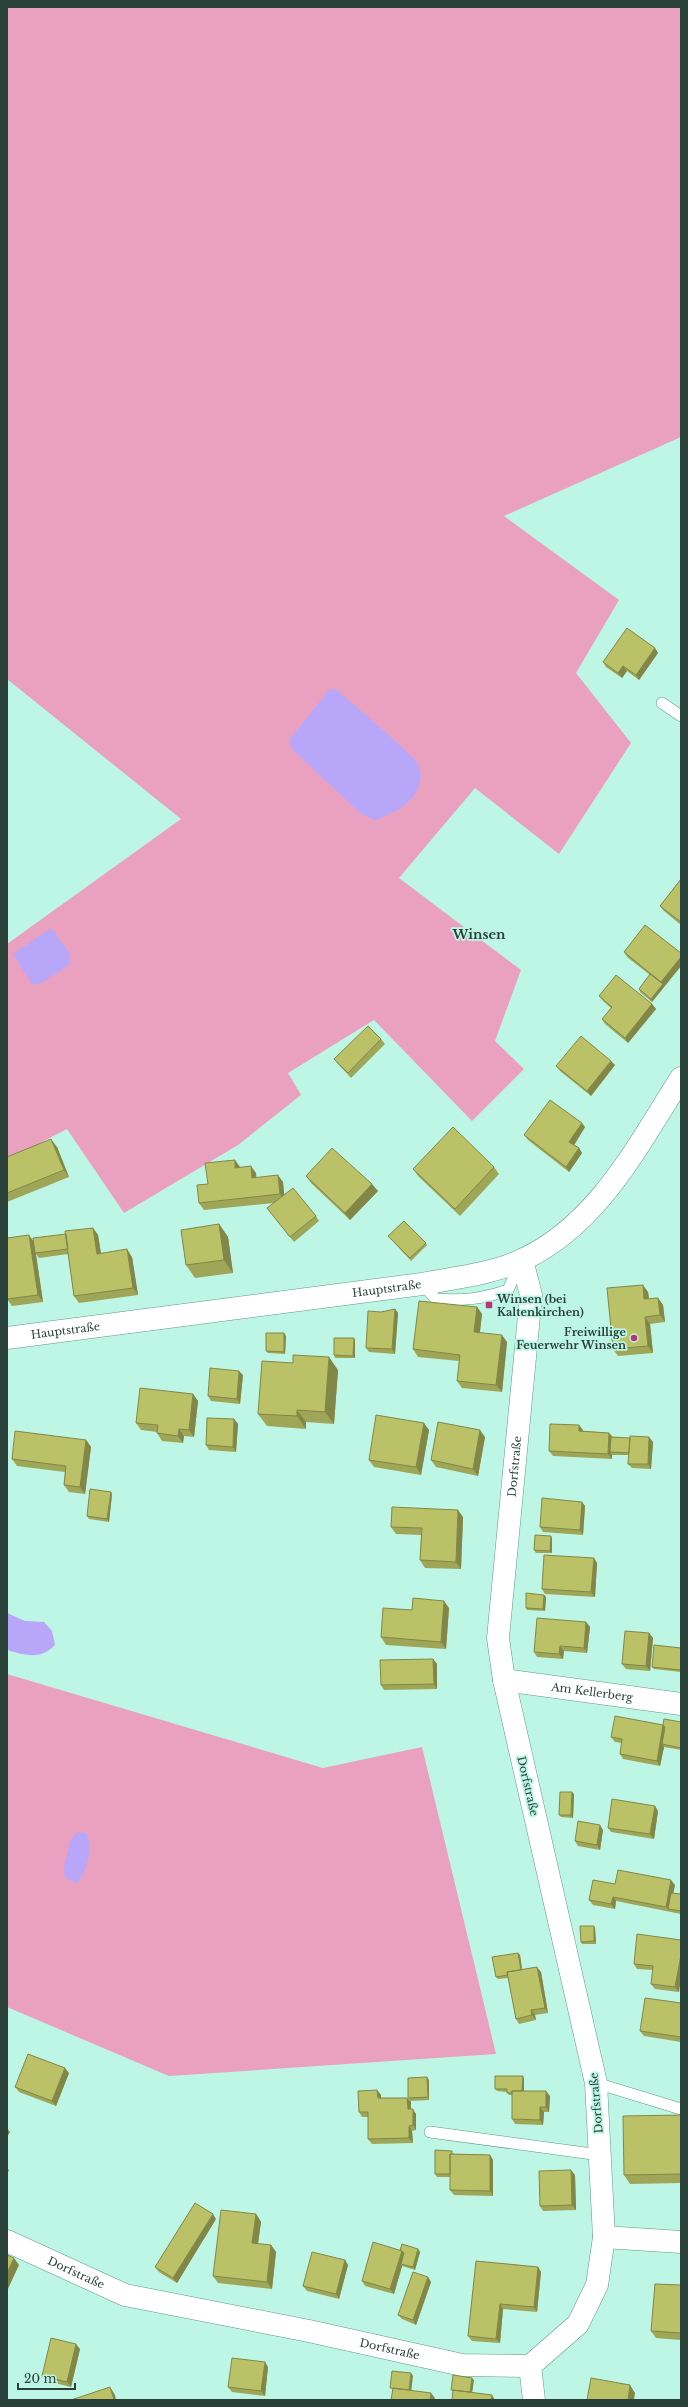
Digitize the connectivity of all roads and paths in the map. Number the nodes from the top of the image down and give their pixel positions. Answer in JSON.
{"nodes":[{"id":1,"x":662,"y":703,"type":"dead end"},
{"id":2,"x":681,"y":716,"type":"edge"},
{"id":3,"x":681,"y":1078,"type":"edge"},
{"id":4,"x":522,"y":1260,"type":"junction"},
{"id":5,"x":7,"y":1338,"type":"edge"},
{"id":6,"x":504,"y":1680,"type":"junction"},
{"id":7,"x":681,"y":1704,"type":"edge"},
{"id":8,"x":596,"y":2083,"type":"junction"},
{"id":9,"x":681,"y":2109,"type":"edge"},
{"id":10,"x":430,"y":2132,"type":"dead end"},
{"id":11,"x":600,"y":2155,"type":"junction"},
{"id":12,"x":604,"y":2237,"type":"junction"},
{"id":13,"x":7,"y":2240,"type":"edge"},
{"id":14,"x":681,"y":2242,"type":"edge"},
{"id":15,"x":530,"y":2366,"type":"junction"},
{"id":16,"x":534,"y":2400,"type":"edge"}],
"edges":[{"from":1,"to":2,"type":"lane"},
{"from":3,"to":4,"type":"street","name":"Hauptstraße"},
{"from":4,"to":5,"type":"street","name":"Hauptstraße"},
{"from":4,"to":6,"type":"street","name":"Dorfstraße"},
{"from":6,"to":7,"type":"street","name":"Am Kellerberg"},
{"from":6,"to":8,"type":"street","name":"Dorfstraße"},
{"from":8,"to":9,"type":"lane"},
{"from":8,"to":11,"type":"street","name":"Dorfstraße"},
{"from":10,"to":11,"type":"lane"},
{"from":11,"to":12,"type":"street","name":"Dorfstraße"},
{"from":12,"to":14,"type":"street"},
{"from":12,"to":15,"type":"street","name":"Dorfstraße"},
{"from":13,"to":15,"type":"street","name":"Dorfstraße"},
{"from":15,"to":16,"type":"street"}]}
